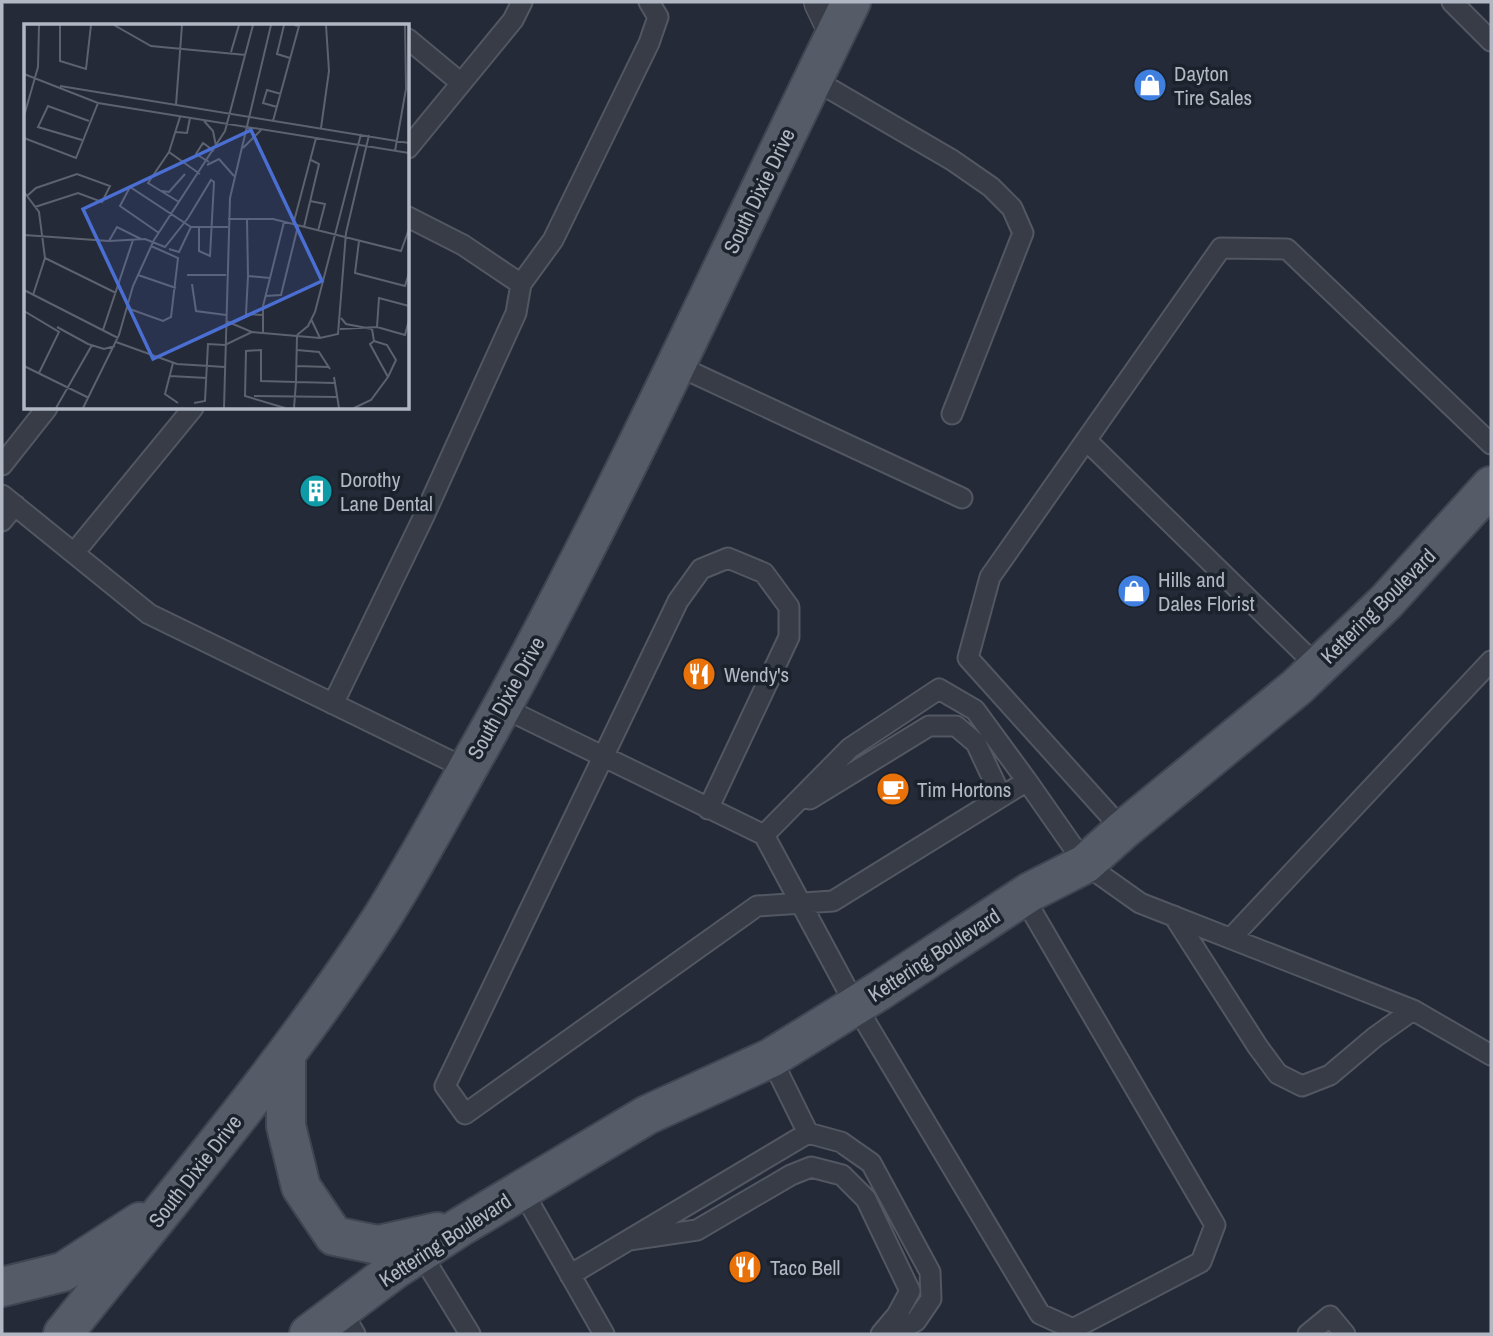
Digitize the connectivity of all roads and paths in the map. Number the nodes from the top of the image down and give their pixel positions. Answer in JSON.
{"nodes":[{"id":1,"x":522,"y":2,"type":"edge"},
{"id":2,"x":649,"y":2,"type":"edge"},
{"id":3,"x":1452,"y":2,"type":"edge"},
{"id":4,"x":837,"y":11,"type":"edge"},
{"id":5,"x":410,"y":41,"type":"edge"},
{"id":6,"x":1491,"y":41,"type":"edge"},
{"id":7,"x":813,"y":79,"type":"junction"},
{"id":8,"x":461,"y":83,"type":"junction"},
{"id":9,"x":410,"y":146,"type":"edge"},
{"id":10,"x":410,"y":218,"type":"edge"},
{"id":11,"x":521,"y":284,"type":"junction"},
{"id":12,"x":676,"y":365,"type":"junction"},
{"id":13,"x":45,"y":410,"type":"edge"},
{"id":14,"x":191,"y":410,"type":"edge"},
{"id":15,"x":952,"y":414,"type":"dead end"},
{"id":16,"x":1086,"y":440,"type":"junction"},
{"id":17,"x":1491,"y":444,"type":"edge"},
{"id":18,"x":2,"y":465,"type":"edge"},
{"id":19,"x":1491,"y":486,"type":"edge"},
{"id":20,"x":962,"y":499,"type":"dead end"},
{"id":21,"x":8,"y":500,"type":"edge"},
{"id":22,"x":2,"y":521,"type":"edge"},
{"id":23,"x":74,"y":553,"type":"junction"},
{"id":24,"x":1491,"y":661,"type":"edge"},
{"id":25,"x":1318,"y":667,"type":"junction"},
{"id":26,"x":333,"y":704,"type":"junction"},
{"id":27,"x":502,"y":707,"type":"junction"},
{"id":28,"x":602,"y":757,"type":"junction"},
{"id":29,"x":467,"y":769,"type":"junction"},
{"id":30,"x":1027,"y":781,"type":"junction"},
{"id":31,"x":1001,"y":796,"type":"junction"},
{"id":32,"x":708,"y":809,"type":"junction"},
{"id":33,"x":782,"y":817,"type":"junction"},
{"id":34,"x":1123,"y":830,"type":"junction"},
{"id":35,"x":764,"y":835,"type":"junction"},
{"id":36,"x":1085,"y":864,"type":"junction"},
{"id":37,"x":1023,"y":897,"type":"junction"},
{"id":38,"x":802,"y":903,"type":"junction"},
{"id":39,"x":1174,"y":916,"type":"junction"},
{"id":40,"x":1232,"y":937,"type":"junction"},
{"id":41,"x":856,"y":1006,"type":"junction"},
{"id":42,"x":1413,"y":1010,"type":"junction"},
{"id":43,"x":286,"y":1055,"type":"junction"},
{"id":44,"x":1491,"y":1055,"type":"edge"},
{"id":45,"x":771,"y":1058,"type":"junction"},
{"id":46,"x":808,"y":1133,"type":"junction"},
{"id":47,"x":522,"y":1190,"type":"junction"},
{"id":48,"x":171,"y":1202,"type":"junction"},
{"id":49,"x":629,"y":1240,"type":"junction"},
{"id":50,"x":416,"y":1245,"type":"junction"},
{"id":51,"x":570,"y":1275,"type":"junction"},
{"id":52,"x":2,"y":1287,"type":"edge"},
{"id":53,"x":329,"y":1327,"type":"edge"},
{"id":54,"x":63,"y":1334,"type":"edge"},
{"id":55,"x":471,"y":1334,"type":"edge"},
{"id":56,"x":604,"y":1334,"type":"edge"},
{"id":57,"x":881,"y":1334,"type":"edge"},
{"id":58,"x":893,"y":1334,"type":"edge"},
{"id":59,"x":1308,"y":1334,"type":"edge"},
{"id":60,"x":1345,"y":1334,"type":"edge"}],
"edges":[{"from":1,"to":8,"type":"lane"},
{"from":2,"to":11,"type":"lane"},
{"from":3,"to":6,"type":"lane"},
{"from":4,"to":7,"type":"main road","name":"South Dixie Drive"},
{"from":5,"to":8,"type":"lane"},
{"from":7,"to":12,"type":"main road","name":"South Dixie Drive"},
{"from":7,"to":15,"type":"lane"},
{"from":8,"to":9,"type":"lane"},
{"from":10,"to":11,"type":"lane"},
{"from":11,"to":26,"type":"lane"},
{"from":12,"to":20,"type":"lane"},
{"from":12,"to":27,"type":"main road","name":"South Dixie Drive"},
{"from":13,"to":18,"type":"lane"},
{"from":14,"to":23,"type":"lane"},
{"from":16,"to":17,"type":"lane"},
{"from":16,"to":25,"type":"lane"},
{"from":16,"to":34,"type":"lane"},
{"from":19,"to":25,"type":"main road","name":"Kettering Boulevard"},
{"from":21,"to":22,"type":"lane"},
{"from":21,"to":23,"type":"lane"},
{"from":23,"to":26,"type":"lane"},
{"from":24,"to":40,"type":"lane"},
{"from":25,"to":34,"type":"main road","name":"Kettering Boulevard"},
{"from":26,"to":29,"type":"lane"},
{"from":27,"to":28,"type":"lane"},
{"from":27,"to":29,"type":"main road","name":"South Dixie Drive"},
{"from":28,"to":32,"type":"lane"},
{"from":28,"to":32,"type":"lane"},
{"from":28,"to":38,"type":"lane"},
{"from":29,"to":43,"type":"main road","name":"South Dixie Drive"},
{"from":30,"to":31,"type":"lane"},
{"from":30,"to":33,"type":"lane"},
{"from":30,"to":36,"type":"lane"},
{"from":31,"to":33,"type":"lane"},
{"from":31,"to":38,"type":"lane"},
{"from":32,"to":35,"type":"lane"},
{"from":33,"to":35,"type":"lane"},
{"from":34,"to":36,"type":"main road","name":"Kettering Boulevard"},
{"from":35,"to":38,"type":"lane"},
{"from":36,"to":37,"type":"main road","name":"Kettering Boulevard"},
{"from":36,"to":39,"type":"lane"},
{"from":37,"to":41,"type":"main road","name":"Kettering Boulevard"},
{"from":37,"to":41,"type":"lane"},
{"from":38,"to":41,"type":"lane"},
{"from":39,"to":40,"type":"lane"},
{"from":39,"to":42,"type":"lane"},
{"from":40,"to":42,"type":"lane"},
{"from":41,"to":45,"type":"main road","name":"Kettering Boulevard"},
{"from":42,"to":44,"type":"lane"},
{"from":43,"to":48,"type":"main road","name":"South Dixie Drive"},
{"from":43,"to":50,"type":"main road","name":"Kettering Boulevard"},
{"from":45,"to":46,"type":"lane"},
{"from":45,"to":47,"type":"main road","name":"Kettering Boulevard"},
{"from":46,"to":49,"type":"lane"},
{"from":46,"to":58,"type":"lane"},
{"from":47,"to":50,"type":"main road","name":"Kettering Boulevard"},
{"from":47,"to":51,"type":"lane"},
{"from":48,"to":52,"type":"main road"},
{"from":48,"to":54,"type":"main road","name":"South Dixie Drive"},
{"from":49,"to":51,"type":"lane"},
{"from":49,"to":57,"type":"lane"},
{"from":50,"to":53,"type":"main road","name":"Kettering Boulevard"},
{"from":50,"to":55,"type":"lane"},
{"from":51,"to":56,"type":"lane"},
{"from":59,"to":60,"type":"lane"}]}
